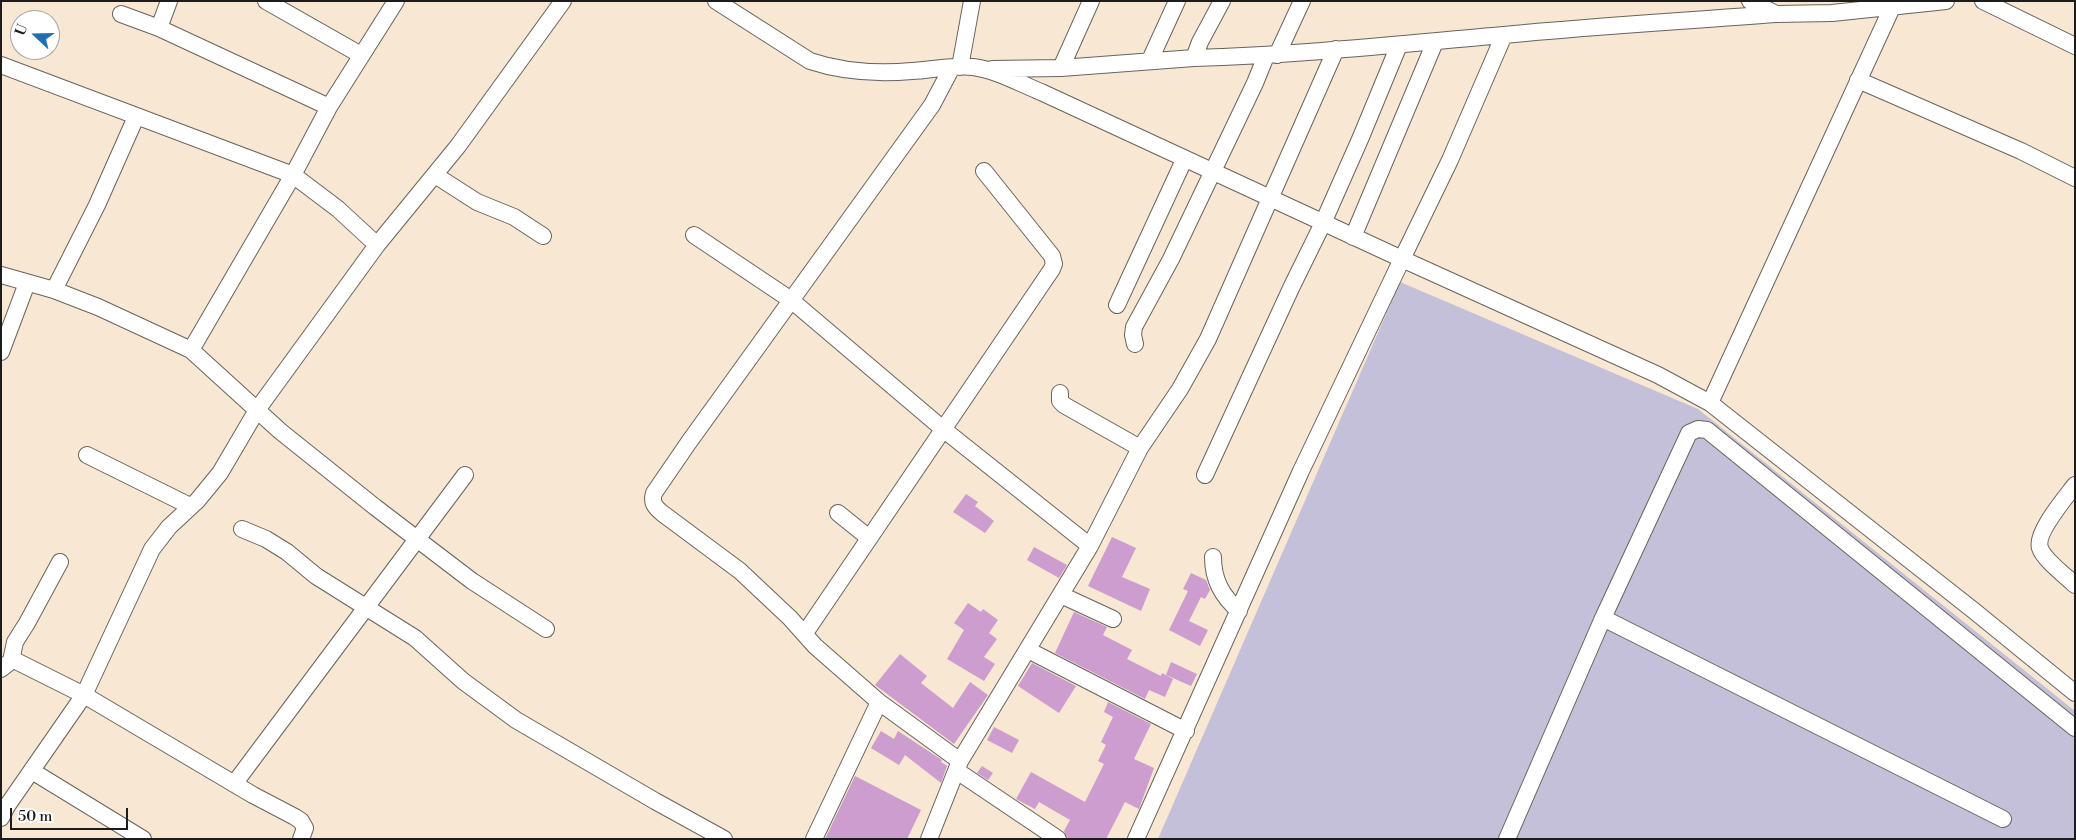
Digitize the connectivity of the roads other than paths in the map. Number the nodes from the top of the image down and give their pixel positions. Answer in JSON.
{"nodes":[{"id":1,"x":169,"y":1,"type":"edge"},
{"id":2,"x":266,"y":1,"type":"edge"},
{"id":3,"x":396,"y":1,"type":"edge"},
{"id":4,"x":564,"y":1,"type":"edge"},
{"id":5,"x":972,"y":1,"type":"edge"},
{"id":6,"x":1091,"y":1,"type":"edge"},
{"id":7,"x":1176,"y":1,"type":"edge"},
{"id":8,"x":1222,"y":1,"type":"edge"},
{"id":9,"x":1302,"y":1,"type":"edge"},
{"id":10,"x":1750,"y":1,"type":"edge"},
{"id":11,"x":1946,"y":1,"type":"edge"},
{"id":12,"x":1983,"y":1,"type":"edge"},
{"id":13,"x":1894,"y":4,"type":"edge"},
{"id":14,"x":722,"y":5,"type":"edge"},
{"id":15,"x":121,"y":14,"type":"dead end"},
{"id":16,"x":1776,"y":14,"type":"junction"},
{"id":17,"x":159,"y":28,"type":"junction"},
{"id":18,"x":1504,"y":35,"type":"junction"},
{"id":19,"x":1435,"y":42,"type":"junction"},
{"id":20,"x":1399,"y":45,"type":"junction"},
{"id":21,"x":2075,"y":46,"type":"edge"},
{"id":22,"x":1336,"y":49,"type":"junction"},
{"id":23,"x":361,"y":55,"type":"junction"},
{"id":24,"x":1272,"y":55,"type":"junction"},
{"id":25,"x":1194,"y":58,"type":"junction"},
{"id":26,"x":1150,"y":60,"type":"junction"},
{"id":27,"x":1,"y":64,"type":"edge"},
{"id":28,"x":955,"y":68,"type":"junction"},
{"id":29,"x":1061,"y":68,"type":"junction"},
{"id":30,"x":984,"y":69,"type":"junction"},
{"id":31,"x":1858,"y":80,"type":"junction"},
{"id":32,"x":329,"y":107,"type":"junction"},
{"id":33,"x":136,"y":117,"type":"junction"},
{"id":34,"x":1184,"y":160,"type":"junction"},
{"id":35,"x":984,"y":171,"type":"dead end"},
{"id":36,"x":1213,"y":172,"type":"junction"},
{"id":37,"x":293,"y":175,"type":"junction"},
{"id":38,"x":434,"y":175,"type":"junction"},
{"id":39,"x":2075,"y":178,"type":"edge"},
{"id":40,"x":1270,"y":198,"type":"junction"},
{"id":41,"x":1323,"y":223,"type":"junction"},
{"id":42,"x":543,"y":236,"type":"dead end"},
{"id":43,"x":694,"y":236,"type":"dead end"},
{"id":44,"x":1354,"y":237,"type":"junction"},
{"id":45,"x":378,"y":245,"type":"junction"},
{"id":46,"x":1402,"y":259,"type":"junction"},
{"id":47,"x":1,"y":275,"type":"edge"},
{"id":48,"x":27,"y":282,"type":"junction"},
{"id":49,"x":54,"y":290,"type":"junction"},
{"id":50,"x":790,"y":300,"type":"junction"},
{"id":51,"x":1117,"y":305,"type":"dead end"},
{"id":52,"x":1135,"y":344,"type":"dead end"},
{"id":53,"x":191,"y":350,"type":"junction"},
{"id":54,"x":1,"y":352,"type":"edge"},
{"id":55,"x":1060,"y":393,"type":"dead end"},
{"id":56,"x":1710,"y":403,"type":"junction"},
{"id":57,"x":257,"y":410,"type":"junction"},
{"id":58,"x":944,"y":429,"type":"junction"},
{"id":59,"x":1140,"y":448,"type":"junction"},
{"id":60,"x":87,"y":455,"type":"dead end"},
{"id":61,"x":465,"y":475,"type":"dead end"},
{"id":62,"x":1205,"y":475,"type":"dead end"},
{"id":63,"x":2075,"y":485,"type":"edge"},
{"id":64,"x":190,"y":506,"type":"junction"},
{"id":65,"x":838,"y":513,"type":"dead end"},
{"id":66,"x":242,"y":529,"type":"dead end"},
{"id":67,"x":419,"y":538,"type":"junction"},
{"id":68,"x":869,"y":538,"type":"junction"},
{"id":69,"x":1090,"y":546,"type":"junction"},
{"id":70,"x":1213,"y":557,"type":"dead end"},
{"id":71,"x":60,"y":562,"type":"dead end"},
{"id":72,"x":2075,"y":585,"type":"edge"},
{"id":73,"x":1062,"y":595,"type":"junction"},
{"id":74,"x":367,"y":608,"type":"junction"},
{"id":75,"x":1239,"y":611,"type":"junction"},
{"id":76,"x":1604,"y":618,"type":"junction"},
{"id":77,"x":1112,"y":620,"type":"dead end"},
{"id":78,"x":546,"y":629,"type":"dead end"},
{"id":79,"x":805,"y":633,"type":"junction"},
{"id":80,"x":1028,"y":650,"type":"junction"},
{"id":81,"x":6,"y":665,"type":"edge"},
{"id":82,"x":2075,"y":693,"type":"edge"},
{"id":83,"x":84,"y":696,"type":"junction"},
{"id":84,"x":879,"y":702,"type":"junction"},
{"id":85,"x":2075,"y":728,"type":"edge"},
{"id":86,"x":1186,"y":731,"type":"junction"},
{"id":87,"x":958,"y":766,"type":"junction"},
{"id":88,"x":32,"y":771,"type":"junction"},
{"id":89,"x":234,"y":784,"type":"junction"},
{"id":90,"x":1,"y":818,"type":"edge"},
{"id":91,"x":2003,"y":819,"type":"dead end"},
{"id":92,"x":143,"y":839,"type":"edge"},
{"id":93,"x":301,"y":839,"type":"edge"},
{"id":94,"x":724,"y":839,"type":"edge"},
{"id":95,"x":814,"y":839,"type":"edge"},
{"id":96,"x":929,"y":839,"type":"edge"},
{"id":97,"x":1058,"y":839,"type":"edge"},
{"id":98,"x":1136,"y":839,"type":"edge"},
{"id":99,"x":1507,"y":839,"type":"edge"}],
"edges":[{"from":1,"to":17,"type":"street"},
{"from":2,"to":23,"type":"street"},
{"from":3,"to":23,"type":"street"},
{"from":4,"to":38,"type":"street"},
{"from":5,"to":28,"type":"street"},
{"from":6,"to":29,"type":"street"},
{"from":7,"to":26,"type":"street"},
{"from":8,"to":25,"type":"street"},
{"from":9,"to":24,"type":"street"},
{"from":10,"to":16,"type":"street"},
{"from":11,"to":13,"type":"street"},
{"from":12,"to":21,"type":"street"},
{"from":13,"to":16,"type":"street"},
{"from":13,"to":31,"type":"street"},
{"from":14,"to":28,"type":"street"},
{"from":15,"to":17,"type":"street"},
{"from":16,"to":18,"type":"street"},
{"from":17,"to":32,"type":"street"},
{"from":18,"to":19,"type":"street"},
{"from":18,"to":46,"type":"street"},
{"from":19,"to":20,"type":"street"},
{"from":19,"to":44,"type":"street"},
{"from":20,"to":22,"type":"street"},
{"from":20,"to":41,"type":"street"},
{"from":22,"to":24,"type":"street"},
{"from":22,"to":40,"type":"street"},
{"from":23,"to":32,"type":"street"},
{"from":24,"to":25,"type":"street"},
{"from":24,"to":36,"type":"street"},
{"from":25,"to":26,"type":"street"},
{"from":26,"to":29,"type":"street"},
{"from":27,"to":33,"type":"street"},
{"from":28,"to":30,"type":"street"},
{"from":28,"to":50,"type":"street"},
{"from":29,"to":30,"type":"street"},
{"from":30,"to":34,"type":"street"},
{"from":31,"to":39,"type":"street"},
{"from":31,"to":56,"type":"street"},
{"from":32,"to":37,"type":"street"},
{"from":33,"to":37,"type":"street"},
{"from":33,"to":49,"type":"street"},
{"from":34,"to":36,"type":"street"},
{"from":34,"to":51,"type":"street"},
{"from":35,"to":58,"type":"street"},
{"from":36,"to":40,"type":"street"},
{"from":36,"to":52,"type":"street"},
{"from":37,"to":45,"type":"street"},
{"from":37,"to":53,"type":"street"},
{"from":38,"to":42,"type":"street"},
{"from":38,"to":45,"type":"street"},
{"from":40,"to":41,"type":"street"},
{"from":40,"to":59,"type":"street"},
{"from":41,"to":44,"type":"street"},
{"from":41,"to":62,"type":"street"},
{"from":43,"to":50,"type":"street"},
{"from":44,"to":46,"type":"street"},
{"from":45,"to":57,"type":"street"},
{"from":46,"to":56,"type":"street"},
{"from":46,"to":75,"type":"street"},
{"from":47,"to":48,"type":"street"},
{"from":48,"to":49,"type":"street"},
{"from":48,"to":54,"type":"street"},
{"from":49,"to":53,"type":"street"},
{"from":50,"to":58,"type":"street"},
{"from":50,"to":79,"type":"street"},
{"from":53,"to":57,"type":"street"},
{"from":55,"to":59,"type":"street"},
{"from":56,"to":82,"type":"street"},
{"from":57,"to":64,"type":"street"},
{"from":57,"to":67,"type":"street"},
{"from":58,"to":68,"type":"street"},
{"from":58,"to":69,"type":"street"},
{"from":59,"to":69,"type":"street"},
{"from":60,"to":64,"type":"street"},
{"from":61,"to":67,"type":"street"},
{"from":63,"to":72,"type":"street"},
{"from":64,"to":83,"type":"street"},
{"from":65,"to":68,"type":"street"},
{"from":66,"to":74,"type":"street"},
{"from":67,"to":74,"type":"street"},
{"from":67,"to":78,"type":"street"},
{"from":68,"to":79,"type":"street"},
{"from":69,"to":73,"type":"street"},
{"from":70,"to":75,"type":"street"},
{"from":71,"to":81,"type":"street"},
{"from":73,"to":77,"type":"street"},
{"from":73,"to":80,"type":"street"},
{"from":74,"to":89,"type":"street"},
{"from":74,"to":94,"type":"street"},
{"from":75,"to":86,"type":"street"},
{"from":76,"to":85,"type":"street"},
{"from":76,"to":91,"type":"street"},
{"from":76,"to":99,"type":"street"},
{"from":79,"to":84,"type":"street"},
{"from":80,"to":86,"type":"street"},
{"from":80,"to":87,"type":"street"},
{"from":81,"to":83,"type":"street"},
{"from":83,"to":88,"type":"street"},
{"from":83,"to":89,"type":"street"},
{"from":84,"to":87,"type":"street"},
{"from":84,"to":95,"type":"street"},
{"from":86,"to":98,"type":"street"},
{"from":87,"to":96,"type":"street"},
{"from":87,"to":97,"type":"street"},
{"from":88,"to":90,"type":"street"},
{"from":88,"to":92,"type":"street"},
{"from":89,"to":93,"type":"street"}]}
